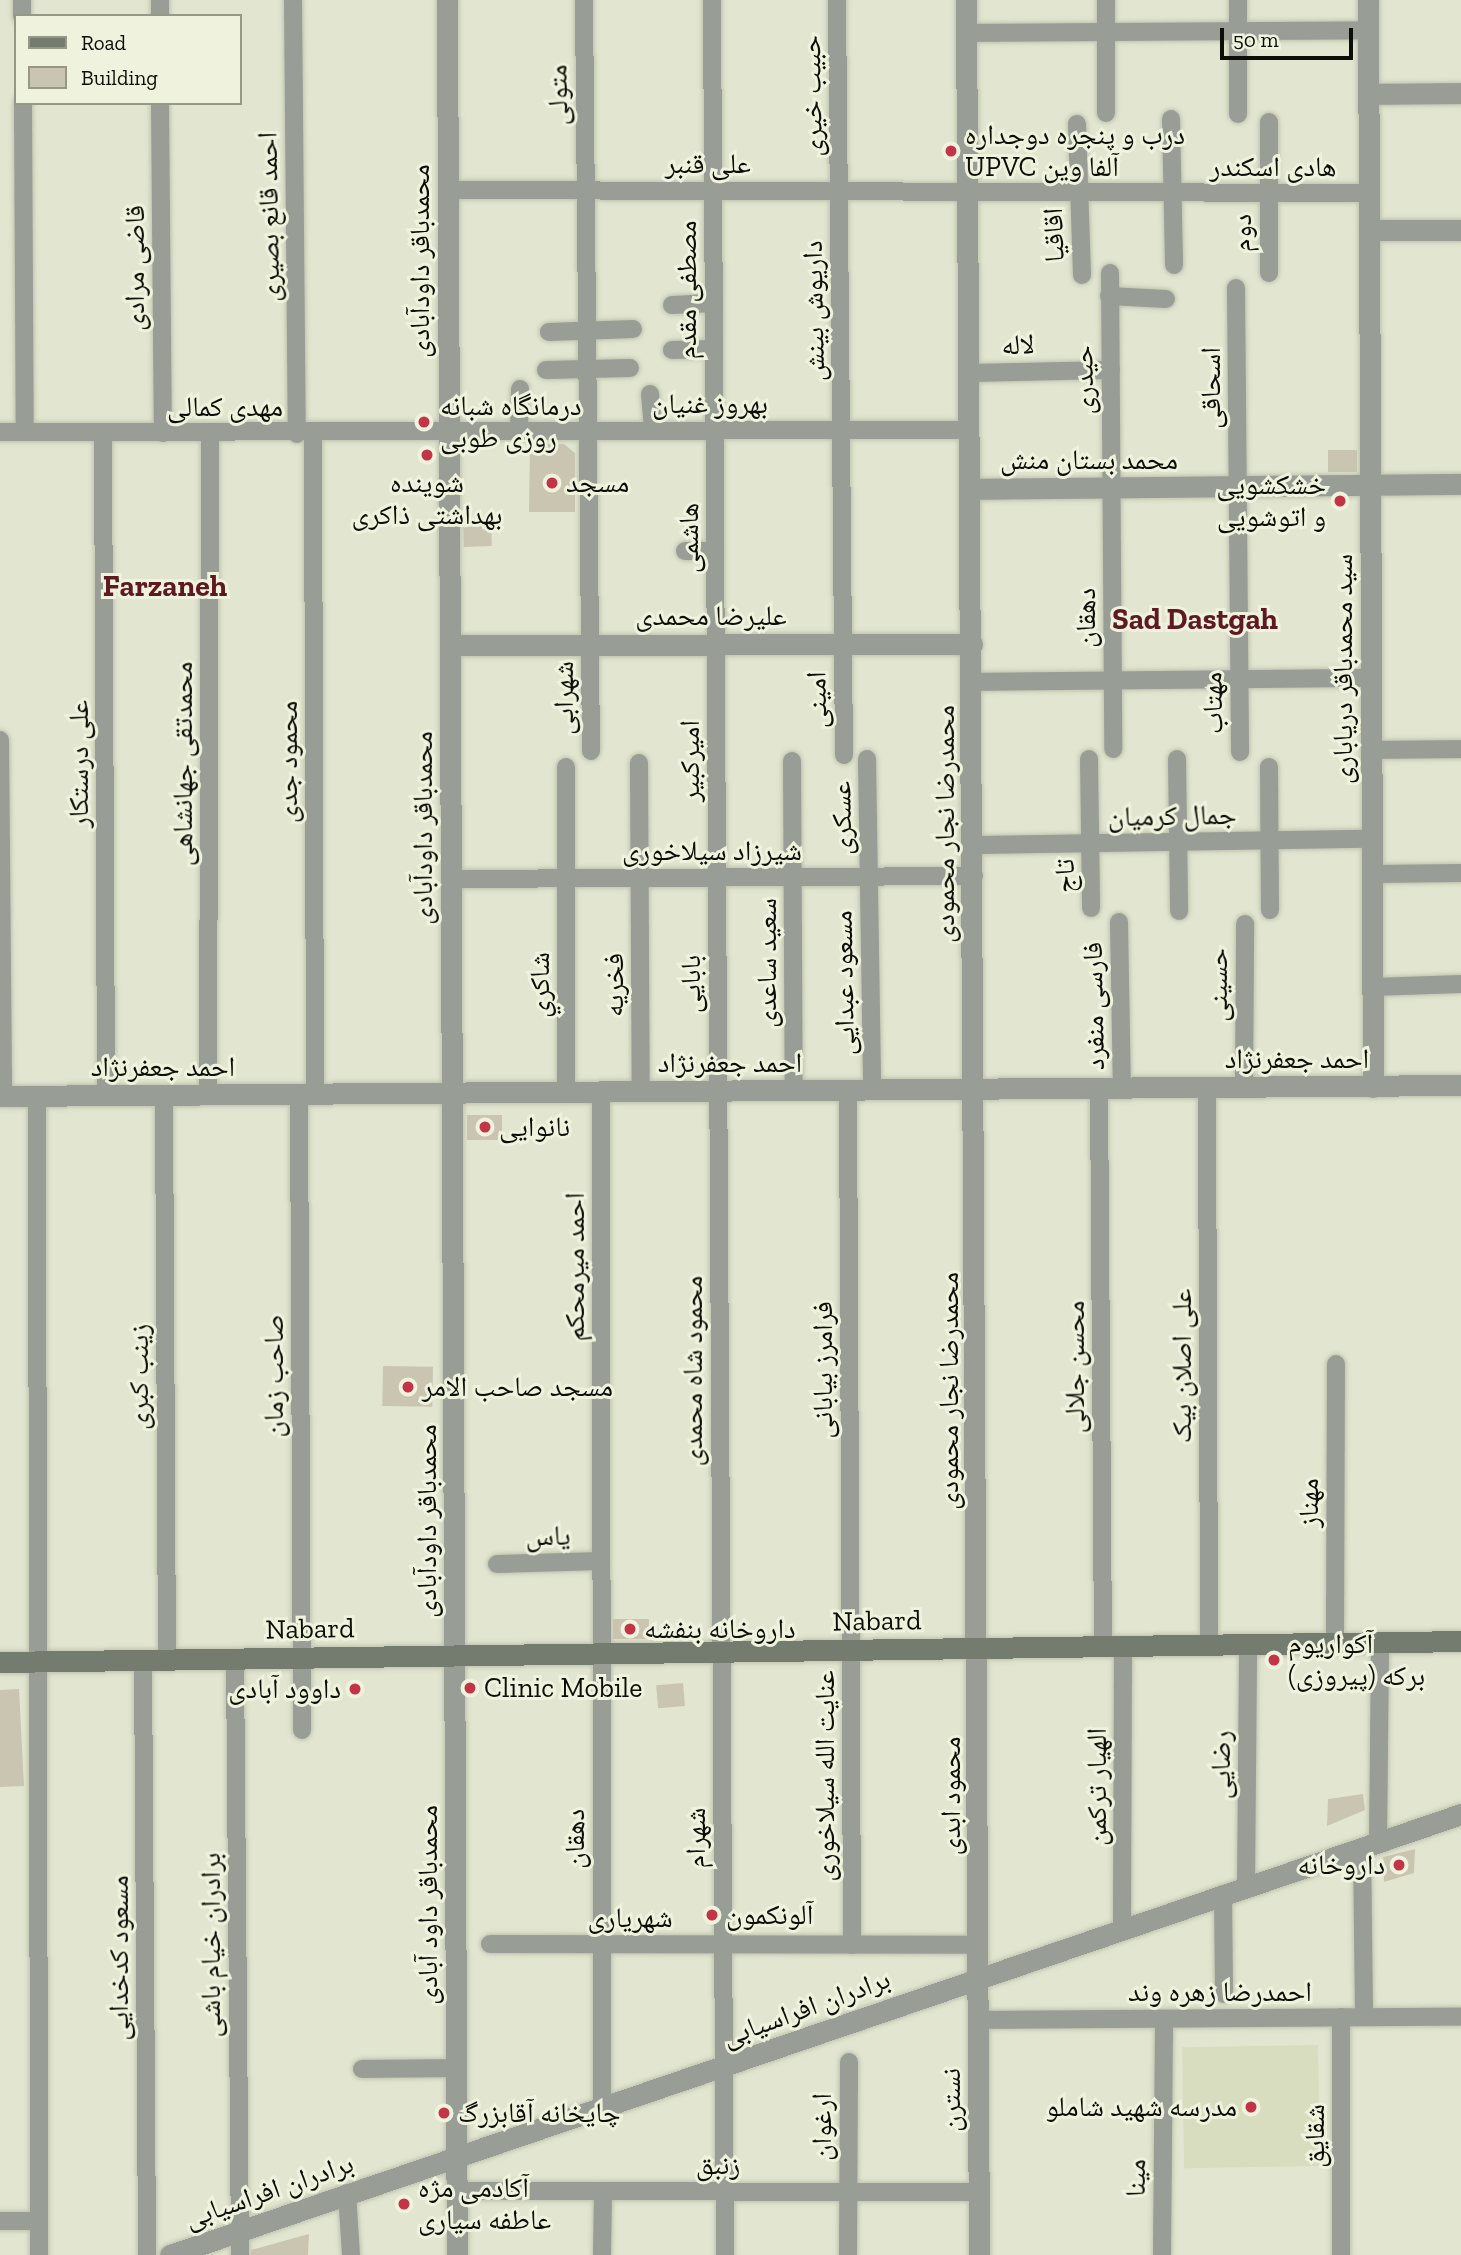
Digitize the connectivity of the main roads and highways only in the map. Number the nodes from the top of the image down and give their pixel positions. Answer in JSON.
{"nodes":[{"id":1,"x":1461,"y":1641,"type":"edge"},
{"id":2,"x":0,"y":1662,"type":"edge"}],
"edges":[{"from":1,"to":2,"type":"main road","name":"Nabard"}]}
